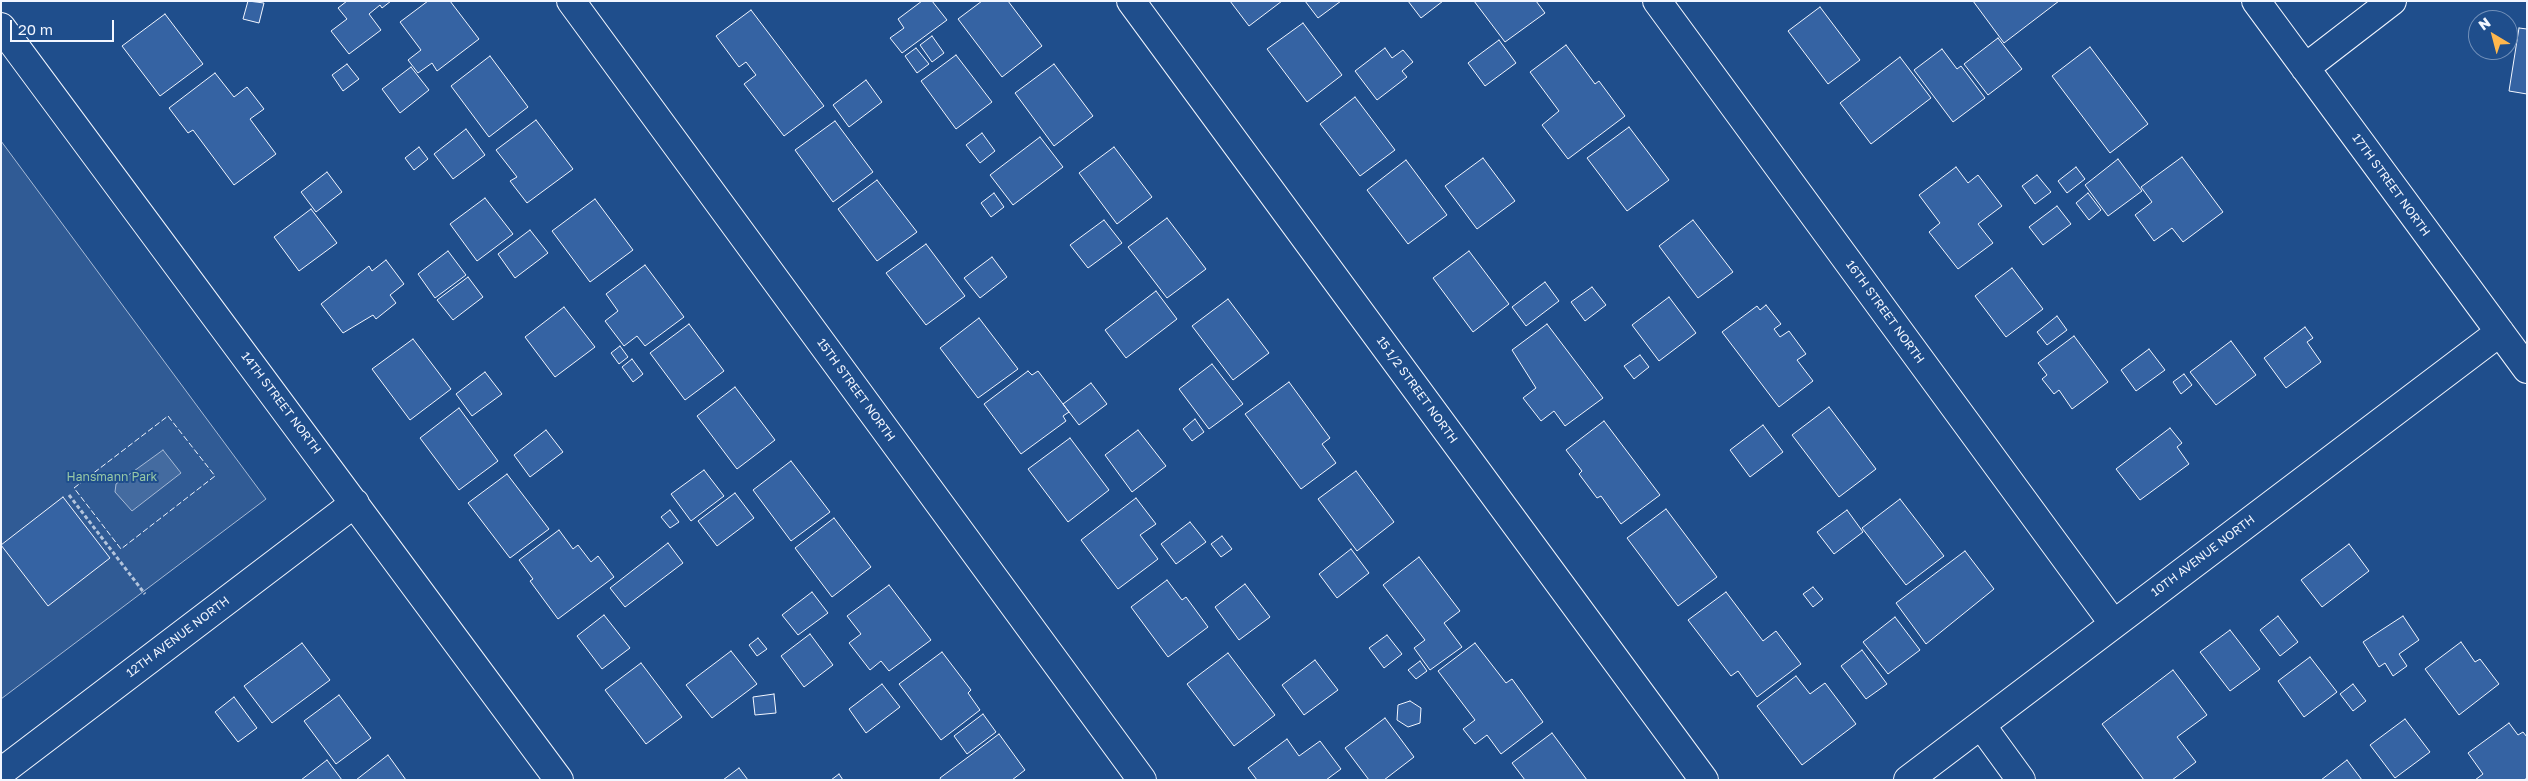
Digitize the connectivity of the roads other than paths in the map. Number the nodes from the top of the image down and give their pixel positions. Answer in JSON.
{"nodes":[{"id":1,"x":571,"y":1,"type":"edge"},
{"id":2,"x":1131,"y":1,"type":"edge"},
{"id":3,"x":1657,"y":1,"type":"edge"},
{"id":4,"x":2256,"y":1,"type":"edge"},
{"id":5,"x":2392,"y":1,"type":"edge"},
{"id":6,"x":1,"y":27,"type":"edge"},
{"id":7,"x":2305,"y":68,"type":"junction"},
{"id":8,"x":2500,"y":332,"type":"junction"},
{"id":9,"x":2527,"y":368,"type":"edge"},
{"id":10,"x":355,"y":503,"type":"junction"},
{"id":11,"x":2113,"y":623,"type":"junction"},
{"id":12,"x":1981,"y":725,"type":"junction"},
{"id":13,"x":1,"y":772,"type":"edge"},
{"id":14,"x":559,"y":780,"type":"edge"},
{"id":15,"x":1142,"y":780,"type":"edge"},
{"id":16,"x":1704,"y":780,"type":"edge"},
{"id":17,"x":1908,"y":780,"type":"edge"},
{"id":18,"x":2021,"y":780,"type":"edge"}],
"edges":[{"from":1,"to":15,"type":"street","name":"15TH STREET NORTH"},
{"from":2,"to":16,"type":"street","name":"15 1/2 STREET NORTH"},
{"from":3,"to":11,"type":"street","name":"16TH STREET NORTH"},
{"from":4,"to":7,"type":"street","name":"17TH STREET NORTH"},
{"from":5,"to":7,"type":"street"},
{"from":6,"to":10,"type":"street","name":"14TH STREET NORTH"},
{"from":7,"to":8,"type":"street","name":"17TH STREET NORTH"},
{"from":8,"to":9,"type":"street","name":"17TH STREET NORTH"},
{"from":8,"to":11,"type":"street","name":"10TH AVENUE NORTH"},
{"from":10,"to":13,"type":"street","name":"12TH AVENUE NORTH"},
{"from":10,"to":14,"type":"street","name":"14TH STREET NORTH"},
{"from":11,"to":12,"type":"street","name":"10TH AVENUE NORTH"},
{"from":12,"to":17,"type":"street","name":"10TH AVENUE NORTH"},
{"from":12,"to":18,"type":"street"}]}
